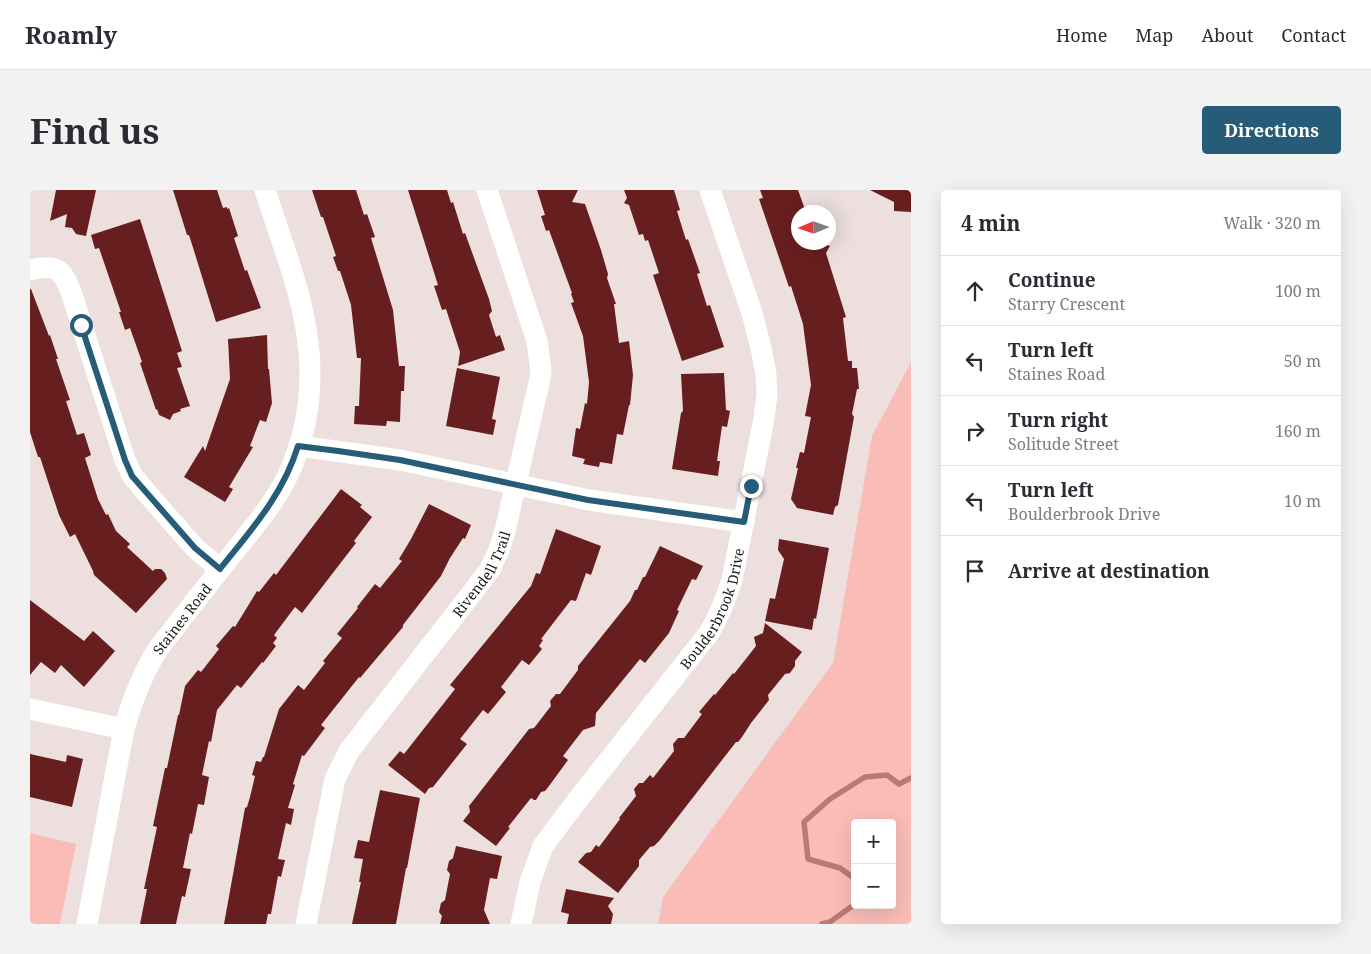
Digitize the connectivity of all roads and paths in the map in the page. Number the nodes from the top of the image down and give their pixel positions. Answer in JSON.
{"nodes":[{"id":1,"x":265,"y":190,"type":"edge"},
{"id":2,"x":487,"y":190,"type":"edge"},
{"id":3,"x":710,"y":190,"type":"edge"},
{"id":4,"x":30,"y":270,"type":"edge"},
{"id":5,"x":298,"y":446,"type":"junction"},
{"id":6,"x":516,"y":484,"type":"junction"},
{"id":7,"x":744,"y":522,"type":"junction"},
{"id":8,"x":220,"y":569,"type":"junction"},
{"id":9,"x":30,"y":710,"type":"edge"},
{"id":10,"x":124,"y":729,"type":"junction"},
{"id":11,"x":87,"y":924,"type":"edge"},
{"id":12,"x":306,"y":924,"type":"edge"},
{"id":13,"x":521,"y":924,"type":"edge"}],
"edges":[{"from":1,"to":5,"type":"street","name":"Staines Road"},
{"from":2,"to":6,"type":"street","name":"Rivendell Trail"},
{"from":3,"to":7,"type":"street","name":"Boulderbrook Drive"},
{"from":4,"to":8,"type":"street"},
{"from":5,"to":6,"type":"street"},
{"from":5,"to":8,"type":"street","name":"Staines Road"},
{"from":6,"to":7,"type":"street"},
{"from":6,"to":12,"type":"street","name":"Rivendell Trail"},
{"from":7,"to":13,"type":"street","name":"Boulderbrook Drive"},
{"from":8,"to":10,"type":"street","name":"Staines Road"},
{"from":9,"to":10,"type":"street"},
{"from":10,"to":11,"type":"street","name":"Staines Road"}]}
